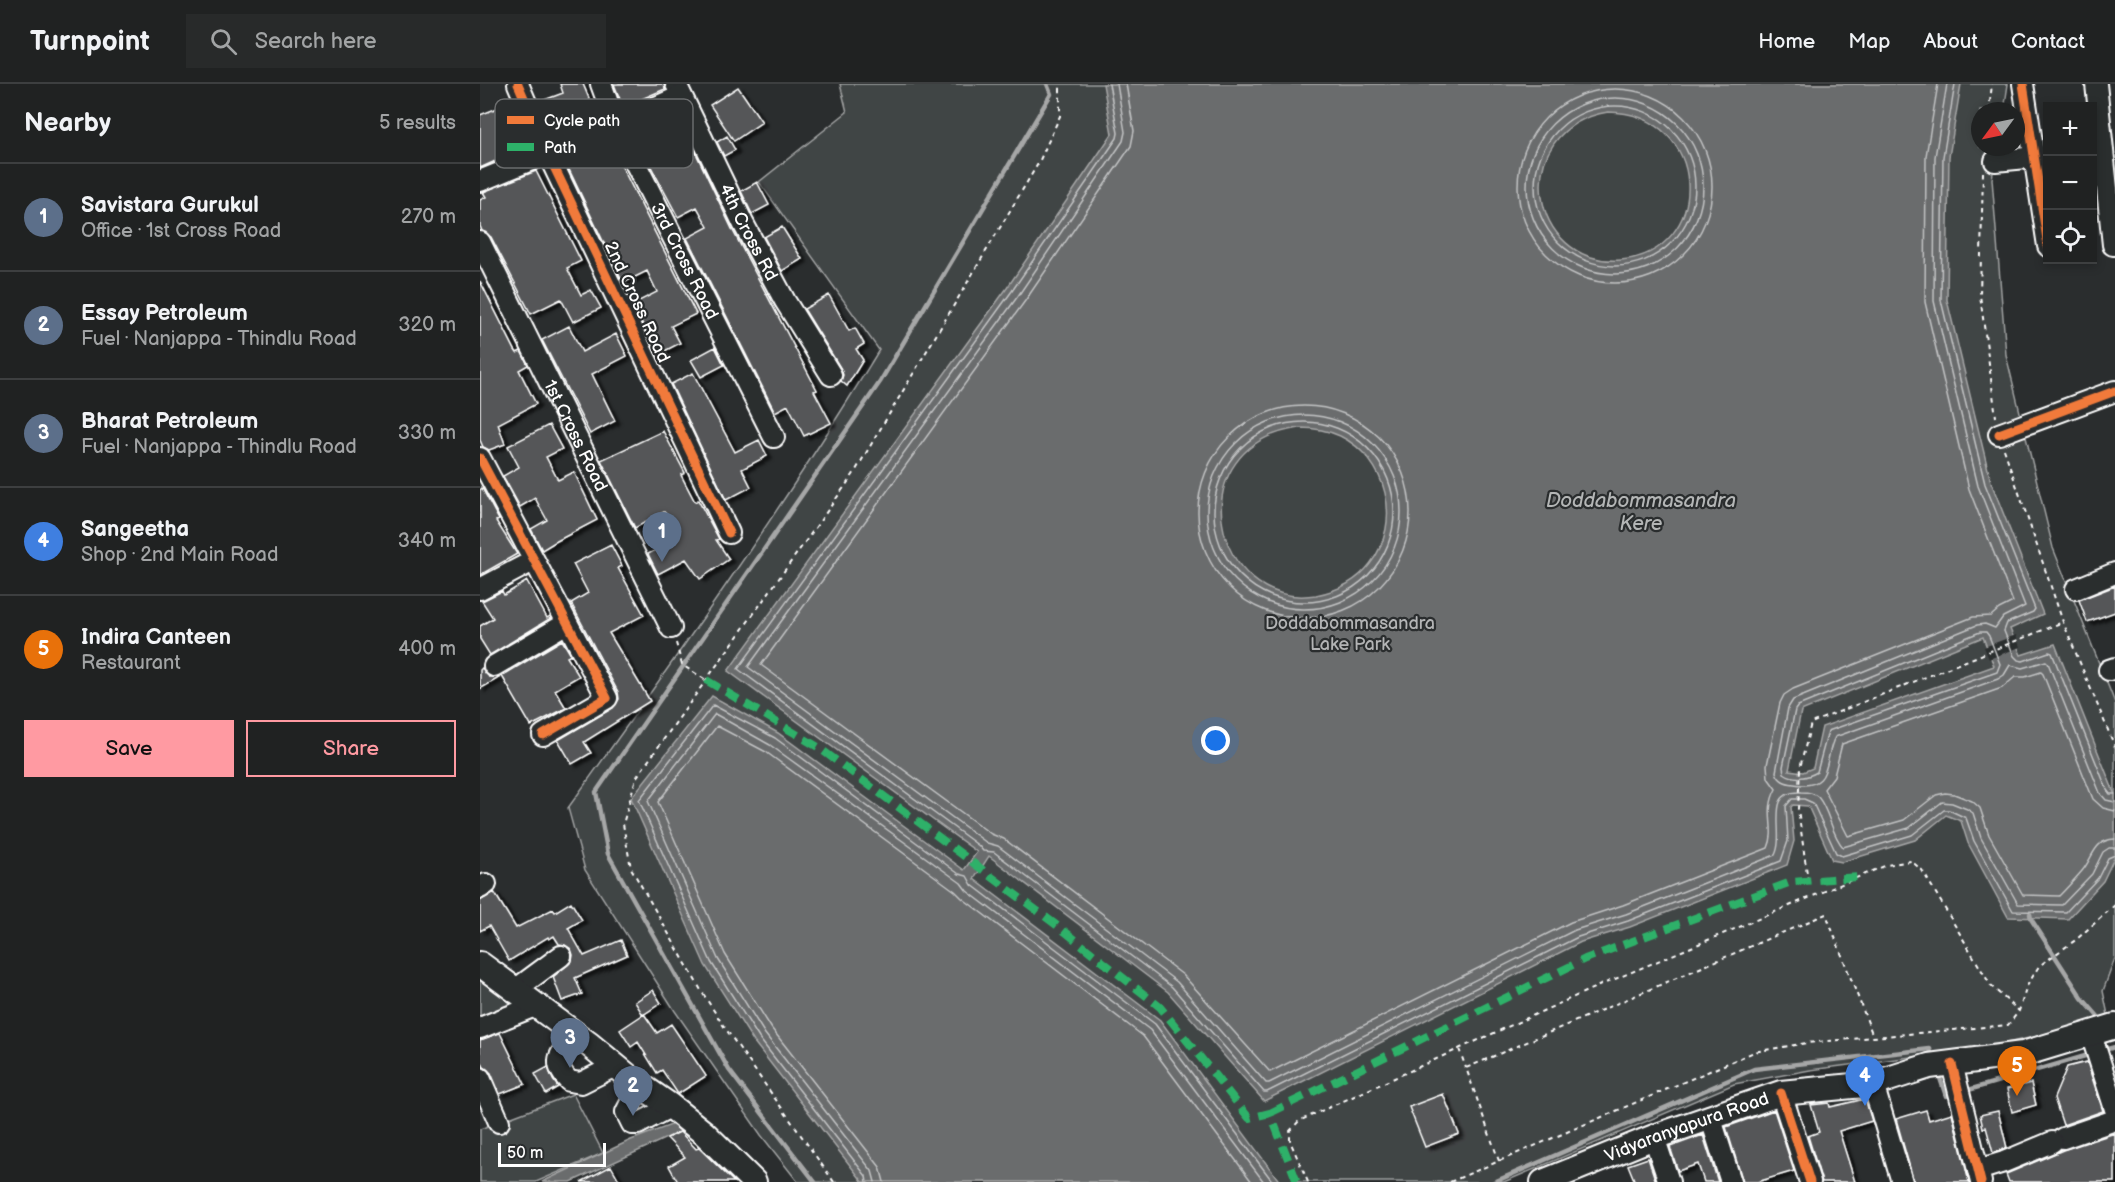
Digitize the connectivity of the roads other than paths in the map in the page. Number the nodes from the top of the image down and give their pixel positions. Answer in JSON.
{"nodes":[{"id":1,"x":518,"y":84,"type":"edge"},
{"id":2,"x":601,"y":84,"type":"edge"},
{"id":3,"x":2023,"y":84,"type":"edge"},
{"id":4,"x":2096,"y":84,"type":"edge"},
{"id":5,"x":679,"y":90,"type":"edge"},
{"id":6,"x":524,"y":99,"type":"edge"},
{"id":7,"x":606,"y":99,"type":"edge"},
{"id":8,"x":663,"y":99,"type":"edge"},
{"id":9,"x":693,"y":119,"type":"edge"},
{"id":10,"x":2103,"y":152,"type":"edge"},
{"id":11,"x":2040,"y":156,"type":"edge"},
{"id":12,"x":1989,"y":162,"type":"road end"},
{"id":13,"x":510,"y":168,"type":"edge"},
{"id":14,"x":555,"y":168,"type":"edge"},
{"id":15,"x":638,"y":168,"type":"edge"},
{"id":16,"x":480,"y":181,"type":"edge"},
{"id":17,"x":2045,"y":210,"type":"edge"},
{"id":18,"x":480,"y":242,"type":"edge"},
{"id":19,"x":2113,"y":245,"type":"dead end"},
{"id":20,"x":831,"y":375,"type":"dead end"},
{"id":21,"x":2115,"y":391,"type":"edge"},
{"id":22,"x":1999,"y":434,"type":"road end"},
{"id":23,"x":774,"y":437,"type":"dead end"},
{"id":24,"x":480,"y":458,"type":"edge"},
{"id":25,"x":729,"y":533,"type":"dead end"},
{"id":26,"x":533,"y":561,"type":"junction"},
{"id":27,"x":2115,"y":573,"type":"edge"},
{"id":28,"x":480,"y":589,"type":"edge"},
{"id":29,"x":2076,"y":589,"type":"dead end"},
{"id":30,"x":567,"y":623,"type":"junction"},
{"id":31,"x":671,"y":628,"type":"road end"},
{"id":32,"x":494,"y":666,"type":"dead end"},
{"id":33,"x":543,"y":735,"type":"dead end"},
{"id":34,"x":561,"y":956,"type":"dead end"},
{"id":35,"x":480,"y":964,"type":"edge"},
{"id":36,"x":515,"y":990,"type":"junction"},
{"id":37,"x":535,"y":1006,"type":"junction"},
{"id":38,"x":2115,"y":1026,"type":"edge"},
{"id":39,"x":480,"y":1028,"type":"edge"},
{"id":40,"x":2091,"y":1034,"type":"junction"},
{"id":41,"x":576,"y":1035,"type":"junction"},
{"id":42,"x":615,"y":1066,"type":"junction"},
{"id":43,"x":480,"y":1078,"type":"edge"},
{"id":44,"x":1956,"y":1083,"type":"junction"},
{"id":45,"x":1873,"y":1084,"type":"junction"},
{"id":46,"x":640,"y":1085,"type":"junction"},
{"id":47,"x":1781,"y":1093,"type":"junction"},
{"id":48,"x":670,"y":1107,"type":"junction"},
{"id":49,"x":2115,"y":1109,"type":"edge"},
{"id":50,"x":1710,"y":1116,"type":"junction"},
{"id":51,"x":2115,"y":1120,"type":"edge"},
{"id":52,"x":499,"y":1122,"type":"dead end"},
{"id":53,"x":1654,"y":1137,"type":"junction"},
{"id":54,"x":1574,"y":1175,"type":"edge"},
{"id":55,"x":1979,"y":1176,"type":"edge"},
{"id":56,"x":754,"y":1182,"type":"edge"},
{"id":57,"x":1543,"y":1182,"type":"edge"},
{"id":58,"x":1669,"y":1182,"type":"edge"},
{"id":59,"x":1731,"y":1182,"type":"edge"},
{"id":60,"x":1810,"y":1182,"type":"edge"},
{"id":61,"x":1902,"y":1182,"type":"edge"}],
"edges":[{"from":1,"to":6,"type":"street","name":"2nd Cross Road"},
{"from":2,"to":7,"type":"street","name":"3rd Cross Road"},
{"from":3,"to":11,"type":"street"},
{"from":4,"to":10,"type":"street"},
{"from":5,"to":8,"type":"street"},
{"from":9,"to":20,"type":"street","name":"4th Cross Rd"},
{"from":10,"to":19,"type":"street"},
{"from":11,"to":12,"type":"street"},
{"from":11,"to":17,"type":"street"},
{"from":13,"to":16,"type":"street"},
{"from":14,"to":25,"type":"street","name":"2nd Cross Road"},
{"from":15,"to":23,"type":"street","name":"3rd Cross Road"},
{"from":18,"to":31,"type":"street","name":"1st Cross Road"},
{"from":21,"to":22,"type":"street"},
{"from":24,"to":26,"type":"street"},
{"from":26,"to":28,"type":"street"},
{"from":26,"to":30,"type":"street"},
{"from":27,"to":29,"type":"street"},
{"from":30,"to":32,"type":"street"},
{"from":30,"to":33,"type":"street"},
{"from":34,"to":36,"type":"street"},
{"from":35,"to":36,"type":"main road"},
{"from":36,"to":37,"type":"main road"},
{"from":37,"to":39,"type":"street"},
{"from":37,"to":41,"type":"main road"},
{"from":38,"to":40,"type":"main road","name":"Vidyaranyapura Road"},
{"from":40,"to":44,"type":"main road","name":"Vidyaranyapura Road"},
{"from":40,"to":49,"type":"street"},
{"from":41,"to":42,"type":"main road"},
{"from":41,"to":42,"type":"street"},
{"from":42,"to":46,"type":"main road"},
{"from":43,"to":52,"type":"street"},
{"from":44,"to":45,"type":"main road","name":"Vidyaranyapura Road"},
{"from":44,"to":55,"type":"street"},
{"from":45,"to":47,"type":"main road","name":"Vidyaranyapura Road"},
{"from":45,"to":61,"type":"street"},
{"from":46,"to":48,"type":"main road"},
{"from":46,"to":48,"type":"street"},
{"from":47,"to":50,"type":"main road","name":"Vidyaranyapura Road"},
{"from":47,"to":60,"type":"street"},
{"from":48,"to":56,"type":"main road"},
{"from":50,"to":53,"type":"main road","name":"Vidyaranyapura Road"},
{"from":50,"to":59,"type":"street"},
{"from":51,"to":55,"type":"street"},
{"from":53,"to":54,"type":"main road","name":"Vidyaranyapura Road"},
{"from":53,"to":58,"type":"street"},
{"from":54,"to":57,"type":"main road","name":"Vidyaranyapura Road"}]}
